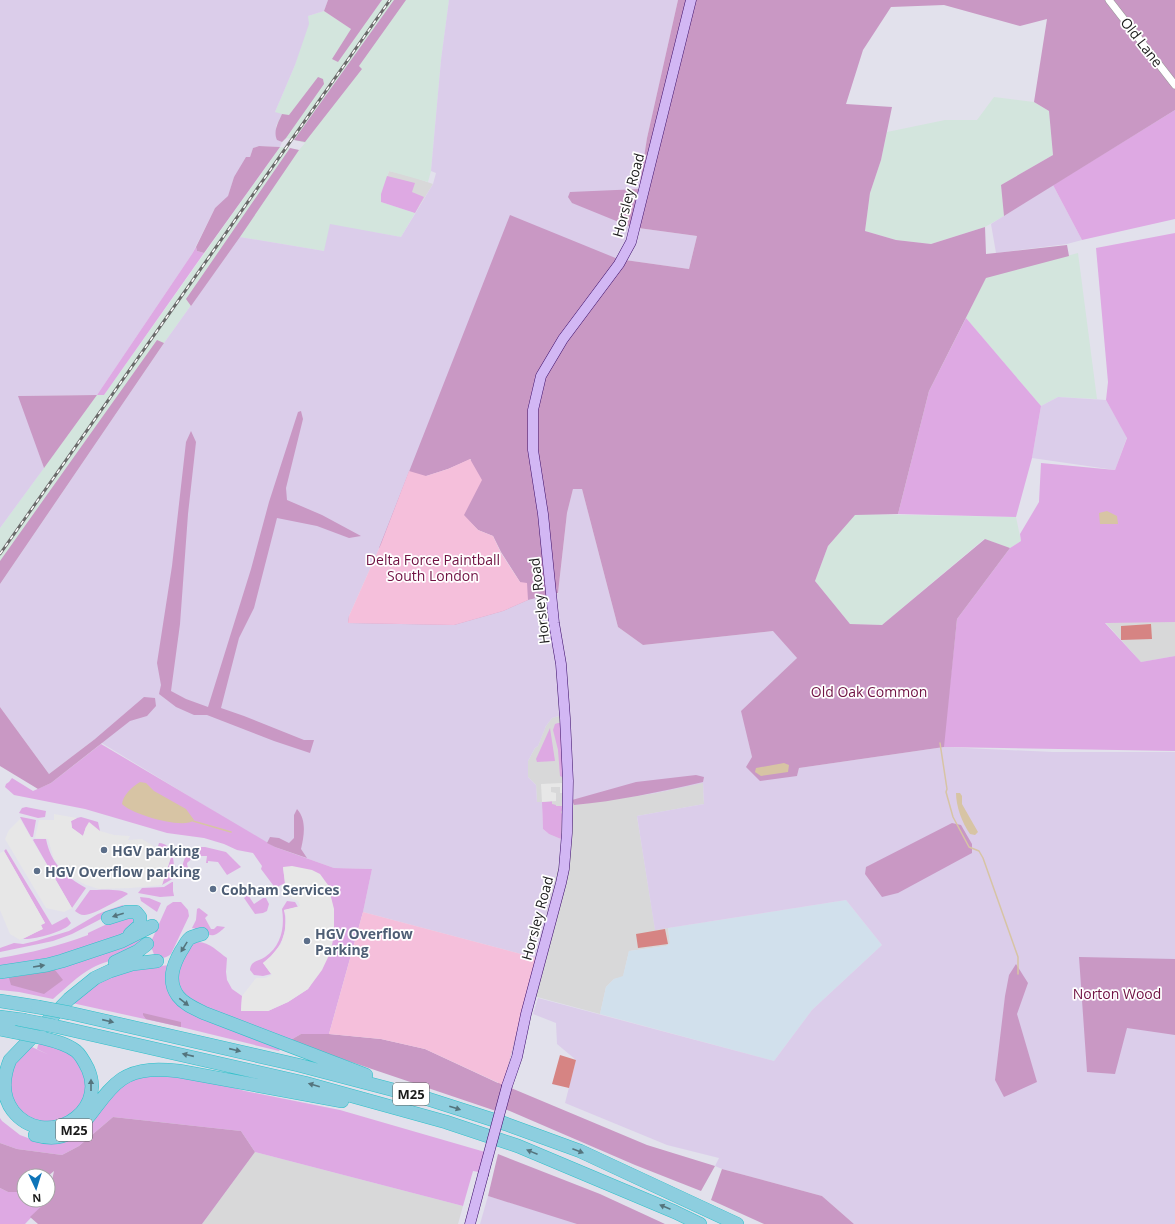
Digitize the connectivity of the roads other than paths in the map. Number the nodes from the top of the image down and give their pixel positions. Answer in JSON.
{"nodes":[{"id":1,"x":692,"y":0,"type":"edge"},
{"id":2,"x":1109,"y":0,"type":"edge"},
{"id":3,"x":1175,"y":85,"type":"edge"},
{"id":4,"x":108,"y":918,"type":"dead end"},
{"id":5,"x":152,"y":926,"type":"dead end"},
{"id":6,"x":202,"y":934,"type":"dead end"},
{"id":7,"x":113,"y":944,"type":"junction"},
{"id":8,"x":147,"y":944,"type":"dead end"},
{"id":9,"x":157,"y":961,"type":"dead end"},
{"id":10,"x":0,"y":972,"type":"edge"},
{"id":11,"x":0,"y":1001,"type":"edge"},
{"id":12,"x":0,"y":1017,"type":"edge"},
{"id":13,"x":0,"y":1029,"type":"edge"},
{"id":14,"x":0,"y":1063,"type":"edge"},
{"id":15,"x":428,"y":1099,"type":"junction"},
{"id":16,"x":0,"y":1105,"type":"edge"},
{"id":17,"x":383,"y":1105,"type":"junction"},
{"id":18,"x":470,"y":1224,"type":"edge"},
{"id":19,"x":700,"y":1224,"type":"edge"},
{"id":20,"x":737,"y":1224,"type":"edge"}],
"edges":[{"from":1,"to":18,"type":"street","name":"Horsley Road","bridge":true},
{"from":2,"to":3,"type":"street","name":"Old Lane"},
{"from":7,"to":4,"type":"highway","one_way":true},
{"from":5,"to":7,"type":"highway"},
{"from":6,"to":15,"type":"highway","number":"M25","one_way":true},
{"from":10,"to":7,"type":"highway","one_way":true},
{"from":8,"to":14,"type":"highway"},
{"from":9,"to":13,"type":"highway","number":"M25","one_way":true,"bridge":true},
{"from":11,"to":15,"type":"highway","number":"M25","one_way":true,"bridge":true},
{"from":17,"to":12,"type":"highway","number":"M25","one_way":true,"bridge":true},
{"from":15,"to":20,"type":"highway","number":"M25","one_way":true},
{"from":16,"to":17,"type":"highway","number":"M25"},
{"from":19,"to":17,"type":"highway","number":"M25","one_way":true}]}
